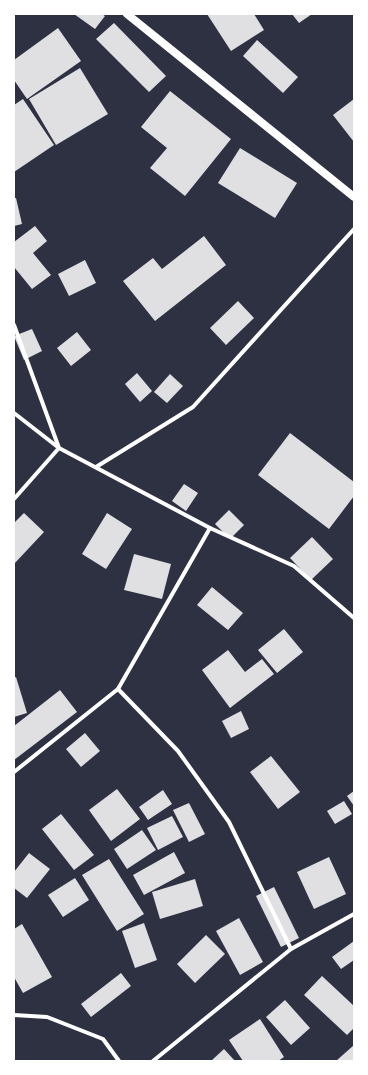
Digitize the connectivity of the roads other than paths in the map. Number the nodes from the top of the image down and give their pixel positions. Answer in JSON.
{"nodes":[{"id":1,"x":127,"y":14,"type":"edge"},
{"id":2,"x":354,"y":197,"type":"edge"},
{"id":3,"x":354,"y":229,"type":"edge"},
{"id":4,"x":14,"y":325,"type":"edge"},
{"id":5,"x":14,"y":413,"type":"edge"},
{"id":6,"x":59,"y":448,"type":"junction"},
{"id":7,"x":96,"y":467,"type":"junction"},
{"id":8,"x":14,"y":499,"type":"edge"},
{"id":9,"x":210,"y":528,"type":"junction"},
{"id":10,"x":354,"y":618,"type":"edge"},
{"id":11,"x":118,"y":688,"type":"junction"},
{"id":12,"x":14,"y":772,"type":"edge"},
{"id":13,"x":354,"y":914,"type":"edge"},
{"id":14,"x":292,"y":949,"type":"junction"},
{"id":15,"x":14,"y":1016,"type":"edge"},
{"id":16,"x":119,"y":1061,"type":"edge"},
{"id":17,"x":153,"y":1061,"type":"edge"}],
"edges":[{"from":1,"to":2,"type":"main road"},
{"from":3,"to":7,"type":"street"},
{"from":4,"to":6,"type":"street"},
{"from":5,"to":6,"type":"street"},
{"from":6,"to":7,"type":"street"},
{"from":6,"to":8,"type":"street"},
{"from":7,"to":9,"type":"street"},
{"from":9,"to":10,"type":"street"},
{"from":9,"to":11,"type":"street"},
{"from":11,"to":12,"type":"street"},
{"from":11,"to":14,"type":"street"},
{"from":13,"to":14,"type":"street"},
{"from":14,"to":17,"type":"street"},
{"from":15,"to":16,"type":"street"}]}
